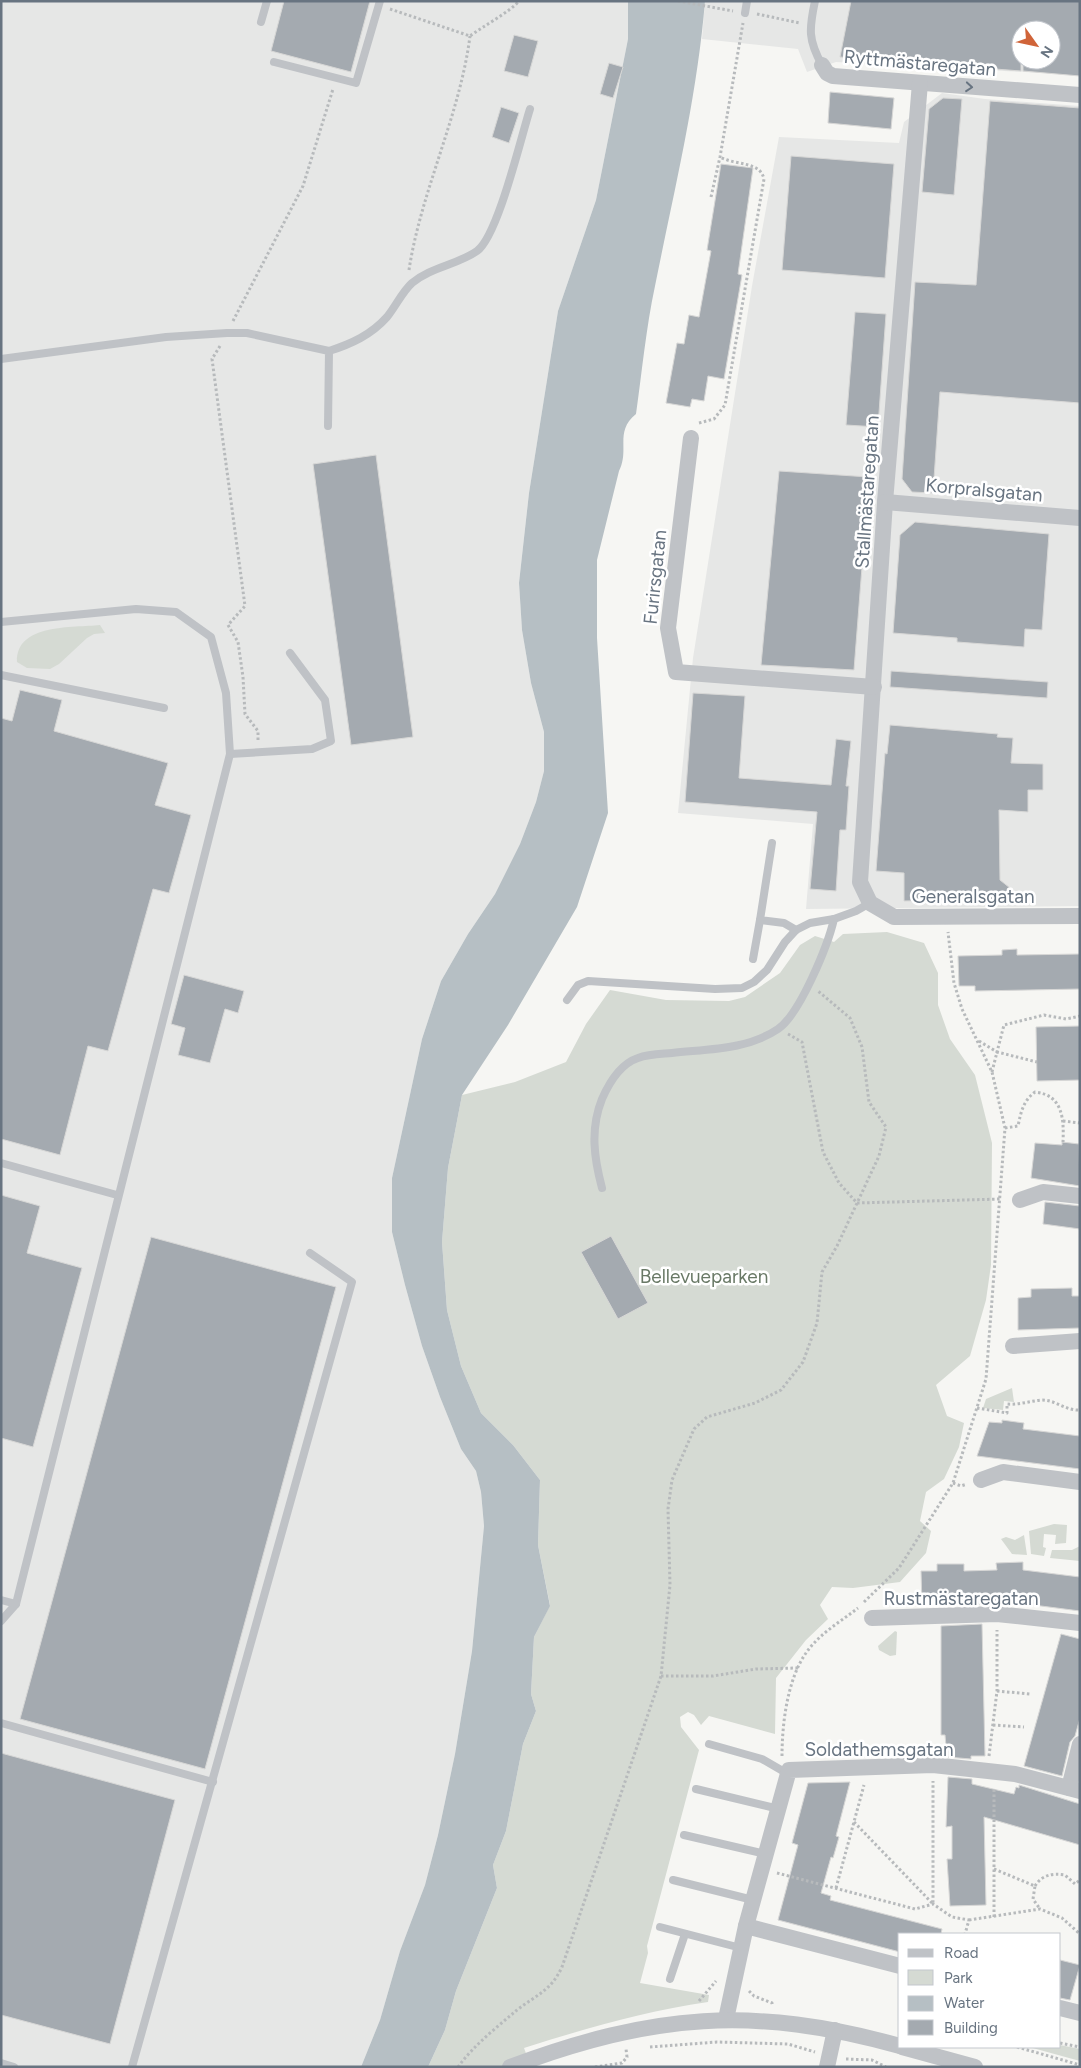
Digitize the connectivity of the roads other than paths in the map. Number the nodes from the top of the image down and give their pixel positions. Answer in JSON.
{"nodes":[{"id":1,"x":267,"y":1,"type":"edge"},
{"id":2,"x":747,"y":1,"type":"edge"},
{"id":3,"x":814,"y":1,"type":"edge"},
{"id":4,"x":379,"y":3,"type":"edge"},
{"id":5,"x":749,"y":13,"type":"road end"},
{"id":6,"x":261,"y":22,"type":"dead end"},
{"id":7,"x":274,"y":62,"type":"dead end"},
{"id":8,"x":822,"y":65,"type":"joint"},
{"id":9,"x":920,"y":83,"type":"junction"},
{"id":10,"x":1080,"y":95,"type":"edge"},
{"id":11,"x":530,"y":109,"type":"dead end"},
{"id":12,"x":329,"y":351,"type":"junction"},
{"id":13,"x":1,"y":359,"type":"edge"},
{"id":14,"x":328,"y":426,"type":"dead end"},
{"id":15,"x":691,"y":438,"type":"road end"},
{"id":16,"x":885,"y":502,"type":"junction"},
{"id":17,"x":1080,"y":518,"type":"edge"},
{"id":18,"x":1,"y":622,"type":"edge"},
{"id":19,"x":290,"y":654,"type":"dead end"},
{"id":20,"x":1,"y":675,"type":"edge"},
{"id":21,"x":874,"y":687,"type":"junction"},
{"id":22,"x":164,"y":708,"type":"dead end"},
{"id":23,"x":230,"y":754,"type":"junction"},
{"id":24,"x":772,"y":843,"type":"dead end"},
{"id":25,"x":870,"y":903,"type":"junction"},
{"id":26,"x":1080,"y":916,"type":"edge"},
{"id":27,"x":834,"y":919,"type":"junction"},
{"id":28,"x":760,"y":920,"type":"junction"},
{"id":29,"x":796,"y":930,"type":"junction"},
{"id":30,"x":753,"y":959,"type":"dead end"},
{"id":31,"x":566,"y":1000,"type":"dead end"},
{"id":32,"x":1,"y":1163,"type":"edge"},
{"id":33,"x":602,"y":1188,"type":"dead end"},
{"id":34,"x":117,"y":1195,"type":"junction"},
{"id":35,"x":1080,"y":1196,"type":"edge"},
{"id":36,"x":1020,"y":1200,"type":"dead end"},
{"id":37,"x":310,"y":1253,"type":"dead end"},
{"id":38,"x":1080,"y":1341,"type":"edge"},
{"id":39,"x":1013,"y":1346,"type":"dead end"},
{"id":40,"x":981,"y":1480,"type":"dead end"},
{"id":41,"x":1080,"y":1482,"type":"edge"},
{"id":42,"x":1,"y":1600,"type":"edge"},
{"id":43,"x":16,"y":1604,"type":"junction"},
{"id":44,"x":872,"y":1618,"type":"dead end"},
{"id":45,"x":1,"y":1622,"type":"edge"},
{"id":46,"x":1080,"y":1623,"type":"edge"},
{"id":47,"x":1,"y":1723,"type":"edge"},
{"id":48,"x":709,"y":1744,"type":"dead end"},
{"id":49,"x":1080,"y":1744,"type":"edge"},
{"id":50,"x":788,"y":1767,"type":"junction"},
{"id":51,"x":213,"y":1782,"type":"junction"},
{"id":52,"x":696,"y":1789,"type":"dead end"},
{"id":53,"x":1074,"y":1790,"type":"edge"},
{"id":54,"x":778,"y":1809,"type":"junction"},
{"id":55,"x":684,"y":1835,"type":"dead end"},
{"id":56,"x":772,"y":1859,"type":"junction"},
{"id":57,"x":673,"y":1880,"type":"dead end"},
{"id":58,"x":754,"y":1900,"type":"junction"},
{"id":59,"x":746,"y":1926,"type":"junction"},
{"id":60,"x":660,"y":1927,"type":"dead end"},
{"id":61,"x":685,"y":1934,"type":"junction"},
{"id":62,"x":741,"y":1948,"type":"junction"},
{"id":63,"x":898,"y":1965,"type":"edge"},
{"id":64,"x":670,"y":1979,"type":"dead end"},
{"id":65,"x":1061,"y":2008,"type":"edge"},
{"id":66,"x":1080,"y":2013,"type":"edge"},
{"id":67,"x":726,"y":2019,"type":"junction"},
{"id":68,"x":834,"y":2030,"type":"junction"},
{"id":69,"x":898,"y":2045,"type":"edge"},
{"id":70,"x":908,"y":2048,"type":"edge"},
{"id":71,"x":829,"y":2061,"type":"edge"},
{"id":72,"x":1,"y":2063,"type":"edge"},
{"id":73,"x":14,"y":2067,"type":"edge"},
{"id":74,"x":132,"y":2067,"type":"edge"},
{"id":75,"x":510,"y":2067,"type":"edge"},
{"id":76,"x":974,"y":2067,"type":"edge"}],
"edges":[{"from":1,"to":6,"type":"lane"},
{"from":2,"to":5,"type":"lane"},
{"from":3,"to":8,"type":"lane"},
{"from":4,"to":7,"type":"lane"},
{"from":8,"to":9,"type":"street","name":"Ryttmästaregatan"},
{"from":9,"to":10,"type":"street","name":"Ryttmästaregatan","one_way":true},
{"from":9,"to":16,"type":"street","name":"Stallmästaregatan"},
{"from":11,"to":12,"type":"lane"},
{"from":12,"to":13,"type":"lane"},
{"from":12,"to":14,"type":"lane"},
{"from":15,"to":21,"type":"street","name":"Furirsgatan"},
{"from":16,"to":17,"type":"street","name":"Korpralsgatan"},
{"from":16,"to":21,"type":"street","name":"Stallmästaregatan"},
{"from":18,"to":23,"type":"lane"},
{"from":19,"to":23,"type":"lane"},
{"from":20,"to":22,"type":"lane"},
{"from":21,"to":25,"type":"street","name":"Stallmästaregatan"},
{"from":23,"to":34,"type":"lane"},
{"from":24,"to":28,"type":"lane"},
{"from":25,"to":26,"type":"street","name":"Generalsgatan"},
{"from":25,"to":27,"type":"lane"},
{"from":27,"to":29,"type":"lane"},
{"from":27,"to":33,"type":"lane"},
{"from":28,"to":29,"type":"lane"},
{"from":28,"to":30,"type":"lane"},
{"from":29,"to":31,"type":"lane"},
{"from":32,"to":34,"type":"lane"},
{"from":34,"to":43,"type":"lane"},
{"from":35,"to":36,"type":"street"},
{"from":37,"to":51,"type":"lane"},
{"from":38,"to":39,"type":"street"},
{"from":40,"to":41,"type":"street"},
{"from":42,"to":43,"type":"lane"},
{"from":43,"to":45,"type":"lane"},
{"from":44,"to":46,"type":"street","name":"Rustmästaregatan"},
{"from":47,"to":51,"type":"lane"},
{"from":48,"to":50,"type":"lane"},
{"from":49,"to":53,"type":"street","name":"Soldathemsgatan"},
{"from":50,"to":53,"type":"street","name":"Soldathemsgatan"},
{"from":50,"to":54,"type":"street","name":"Soldathemsgatan"},
{"from":51,"to":74,"type":"lane"},
{"from":52,"to":54,"type":"lane"},
{"from":54,"to":56,"type":"street","name":"Soldathemsgatan"},
{"from":55,"to":56,"type":"lane"},
{"from":56,"to":58,"type":"street","name":"Soldathemsgatan"},
{"from":57,"to":58,"type":"lane"},
{"from":58,"to":59,"type":"street","name":"Soldathemsgatan"},
{"from":59,"to":62,"type":"street","name":"Soldathemsgatan"},
{"from":59,"to":63,"type":"street"},
{"from":60,"to":61,"type":"lane"},
{"from":61,"to":62,"type":"lane"},
{"from":61,"to":64,"type":"lane"},
{"from":62,"to":67,"type":"street","name":"Soldathemsgatan"},
{"from":65,"to":66,"type":"street"},
{"from":67,"to":68,"type":"street"},
{"from":67,"to":75,"type":"street"},
{"from":68,"to":69,"type":"street"},
{"from":68,"to":71,"type":"street"},
{"from":70,"to":76,"type":"street"},
{"from":72,"to":73,"type":"lane"}]}
